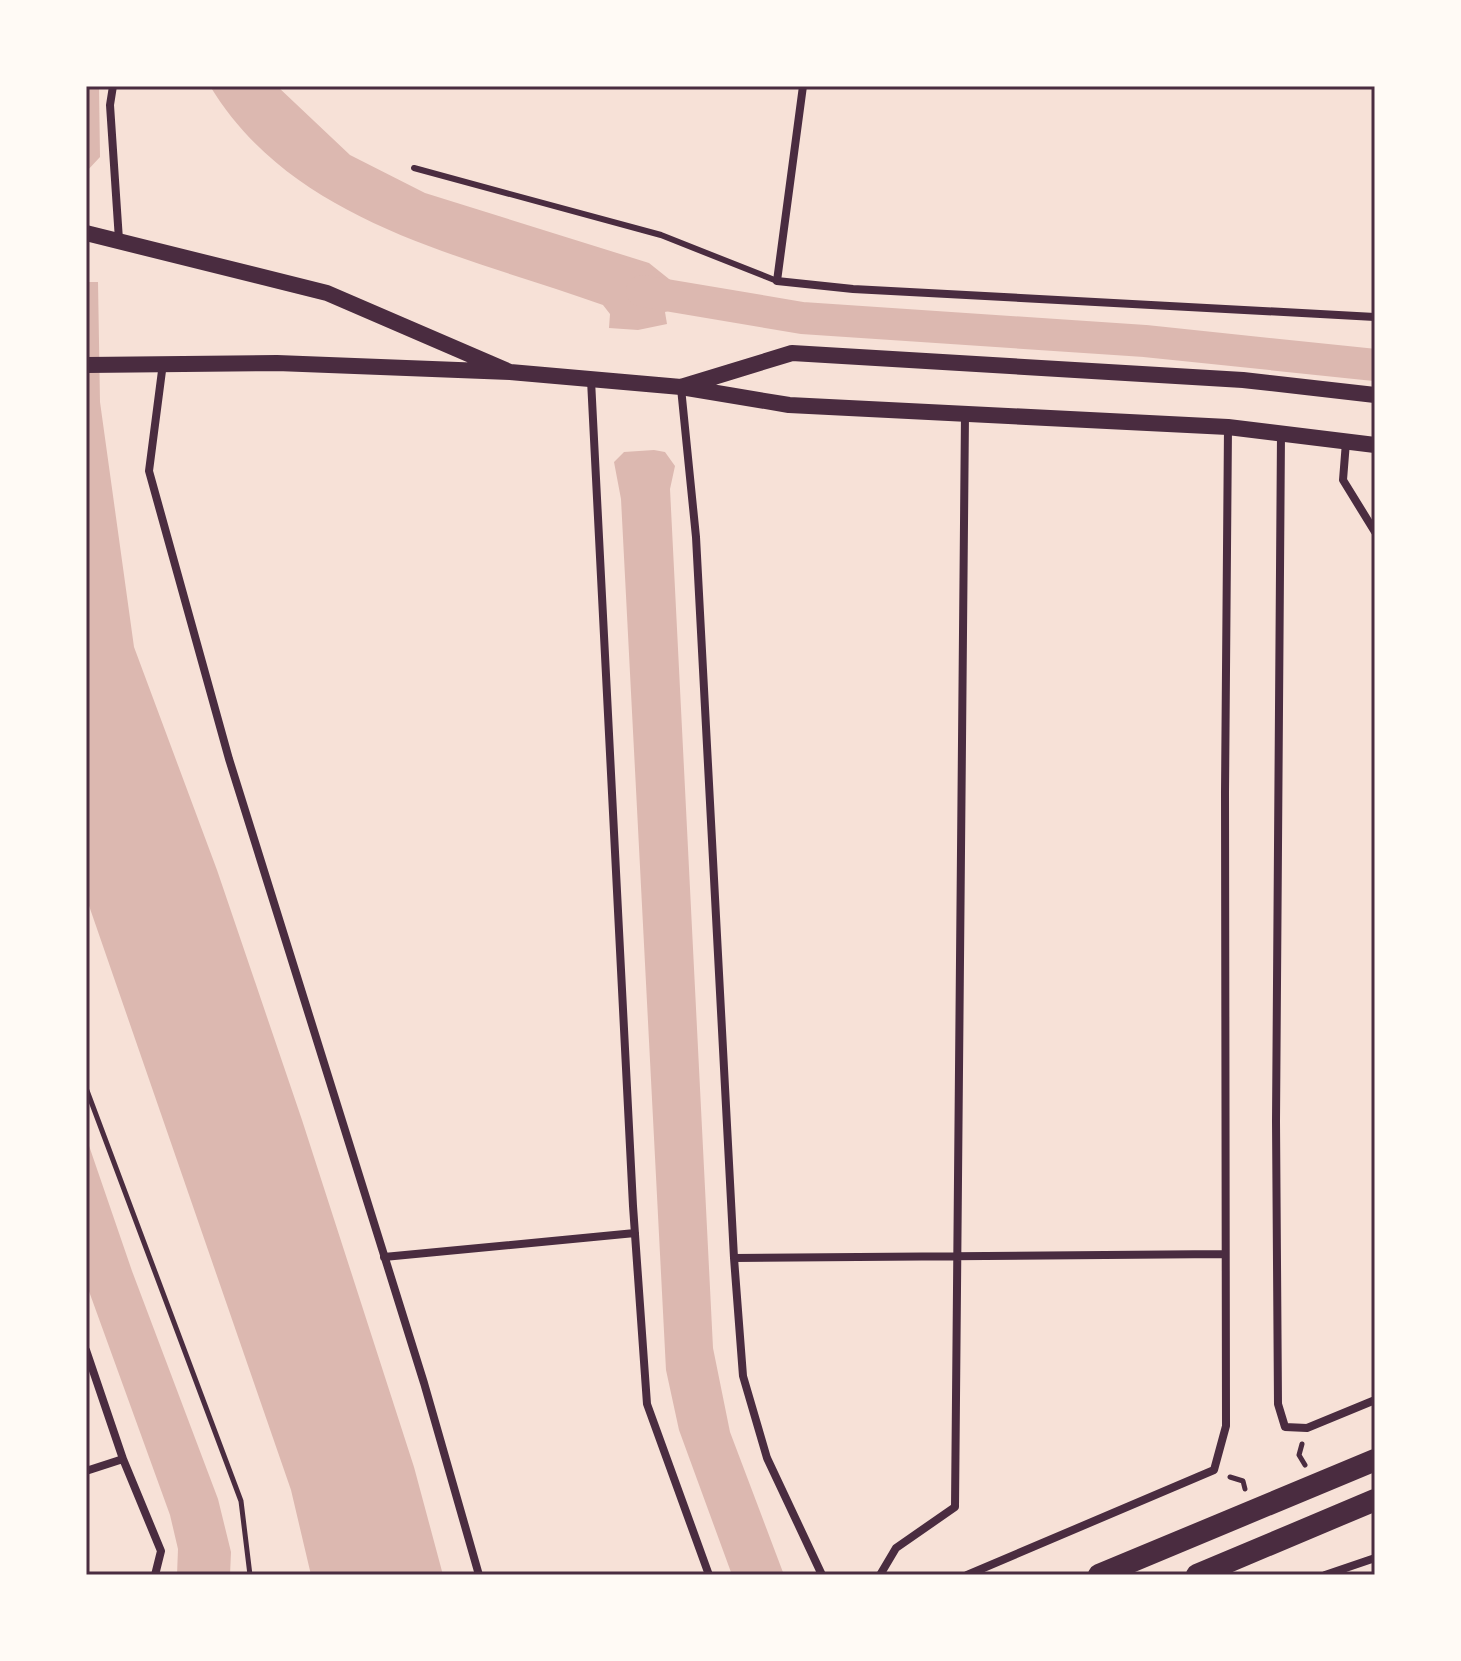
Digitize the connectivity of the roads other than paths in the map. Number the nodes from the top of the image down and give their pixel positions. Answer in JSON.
{"nodes":[{"id":1,"x":113,"y":86,"type":"edge"},
{"id":2,"x":803,"y":86,"type":"edge"},
{"id":3,"x":414,"y":168,"type":"dead end"},
{"id":4,"x":86,"y":233,"type":"edge"},
{"id":5,"x":120,"y":241,"type":"junction"},
{"id":6,"x":777,"y":281,"type":"junction"},
{"id":7,"x":1375,"y":317,"type":"edge"},
{"id":8,"x":163,"y":362,"type":"junction"},
{"id":9,"x":86,"y":365,"type":"edge"},
{"id":10,"x":510,"y":372,"type":"junction"},
{"id":11,"x":591,"y":379,"type":"junction"},
{"id":12,"x":681,"y":387,"type":"junction"},
{"id":13,"x":1375,"y":395,"type":"edge"},
{"id":14,"x":965,"y":414,"type":"junction"},
{"id":15,"x":1228,"y":427,"type":"junction"},
{"id":16,"x":1281,"y":432,"type":"junction"},
{"id":17,"x":1346,"y":441,"type":"junction"},
{"id":18,"x":1375,"y":445,"type":"edge"},
{"id":19,"x":1375,"y":532,"type":"edge"},
{"id":20,"x":635,"y":1233,"type":"junction"},
{"id":21,"x":1224,"y":1254,"type":"junction"},
{"id":22,"x":956,"y":1256,"type":"junction"},
{"id":23,"x":384,"y":1257,"type":"junction"},
{"id":24,"x":734,"y":1258,"type":"junction"},
{"id":25,"x":86,"y":1350,"type":"edge"},
{"id":26,"x":1375,"y":1400,"type":"edge"},
{"id":27,"x":123,"y":1459,"type":"junction"},
{"id":28,"x":1375,"y":1460,"type":"edge"},
{"id":29,"x":86,"y":1471,"type":"edge"},
{"id":30,"x":1375,"y":1500,"type":"edge"},
{"id":31,"x":1375,"y":1558,"type":"edge"},
{"id":32,"x":1227,"y":1569,"type":"edge"},
{"id":33,"x":155,"y":1575,"type":"edge"},
{"id":34,"x":479,"y":1575,"type":"edge"},
{"id":35,"x":709,"y":1575,"type":"edge"},
{"id":36,"x":822,"y":1575,"type":"edge"},
{"id":37,"x":880,"y":1575,"type":"edge"},
{"id":38,"x":967,"y":1575,"type":"edge"},
{"id":39,"x":1099,"y":1575,"type":"edge"},
{"id":40,"x":1197,"y":1575,"type":"edge"},
{"id":41,"x":1325,"y":1575,"type":"edge"}],
"edges":[{"from":1,"to":5,"type":"street"},
{"from":2,"to":6,"type":"street"},
{"from":3,"to":6,"type":"lane"},
{"from":4,"to":5,"type":"main road"},
{"from":5,"to":10,"type":"main road"},
{"from":6,"to":7,"type":"street"},
{"from":8,"to":9,"type":"main road"},
{"from":8,"to":10,"type":"main road"},
{"from":8,"to":23,"type":"street"},
{"from":10,"to":11,"type":"main road"},
{"from":11,"to":12,"type":"main road"},
{"from":11,"to":20,"type":"street"},
{"from":12,"to":13,"type":"main road"},
{"from":12,"to":14,"type":"main road"},
{"from":12,"to":24,"type":"street"},
{"from":14,"to":15,"type":"main road"},
{"from":14,"to":22,"type":"street"},
{"from":15,"to":16,"type":"main road"},
{"from":15,"to":21,"type":"street"},
{"from":16,"to":17,"type":"main road"},
{"from":16,"to":26,"type":"street"},
{"from":17,"to":18,"type":"main road"},
{"from":17,"to":19,"type":"street"},
{"from":20,"to":23,"type":"street"},
{"from":20,"to":35,"type":"street"},
{"from":21,"to":22,"type":"street"},
{"from":21,"to":38,"type":"street"},
{"from":22,"to":24,"type":"street"},
{"from":22,"to":37,"type":"street"},
{"from":23,"to":34,"type":"street"},
{"from":24,"to":36,"type":"street"},
{"from":25,"to":27,"type":"street"},
{"from":27,"to":29,"type":"street"},
{"from":27,"to":33,"type":"street"},
{"from":28,"to":39,"type":"highway"},
{"from":30,"to":32,"type":"highway"},
{"from":31,"to":41,"type":"street"},
{"from":32,"to":40,"type":"highway"}]}
